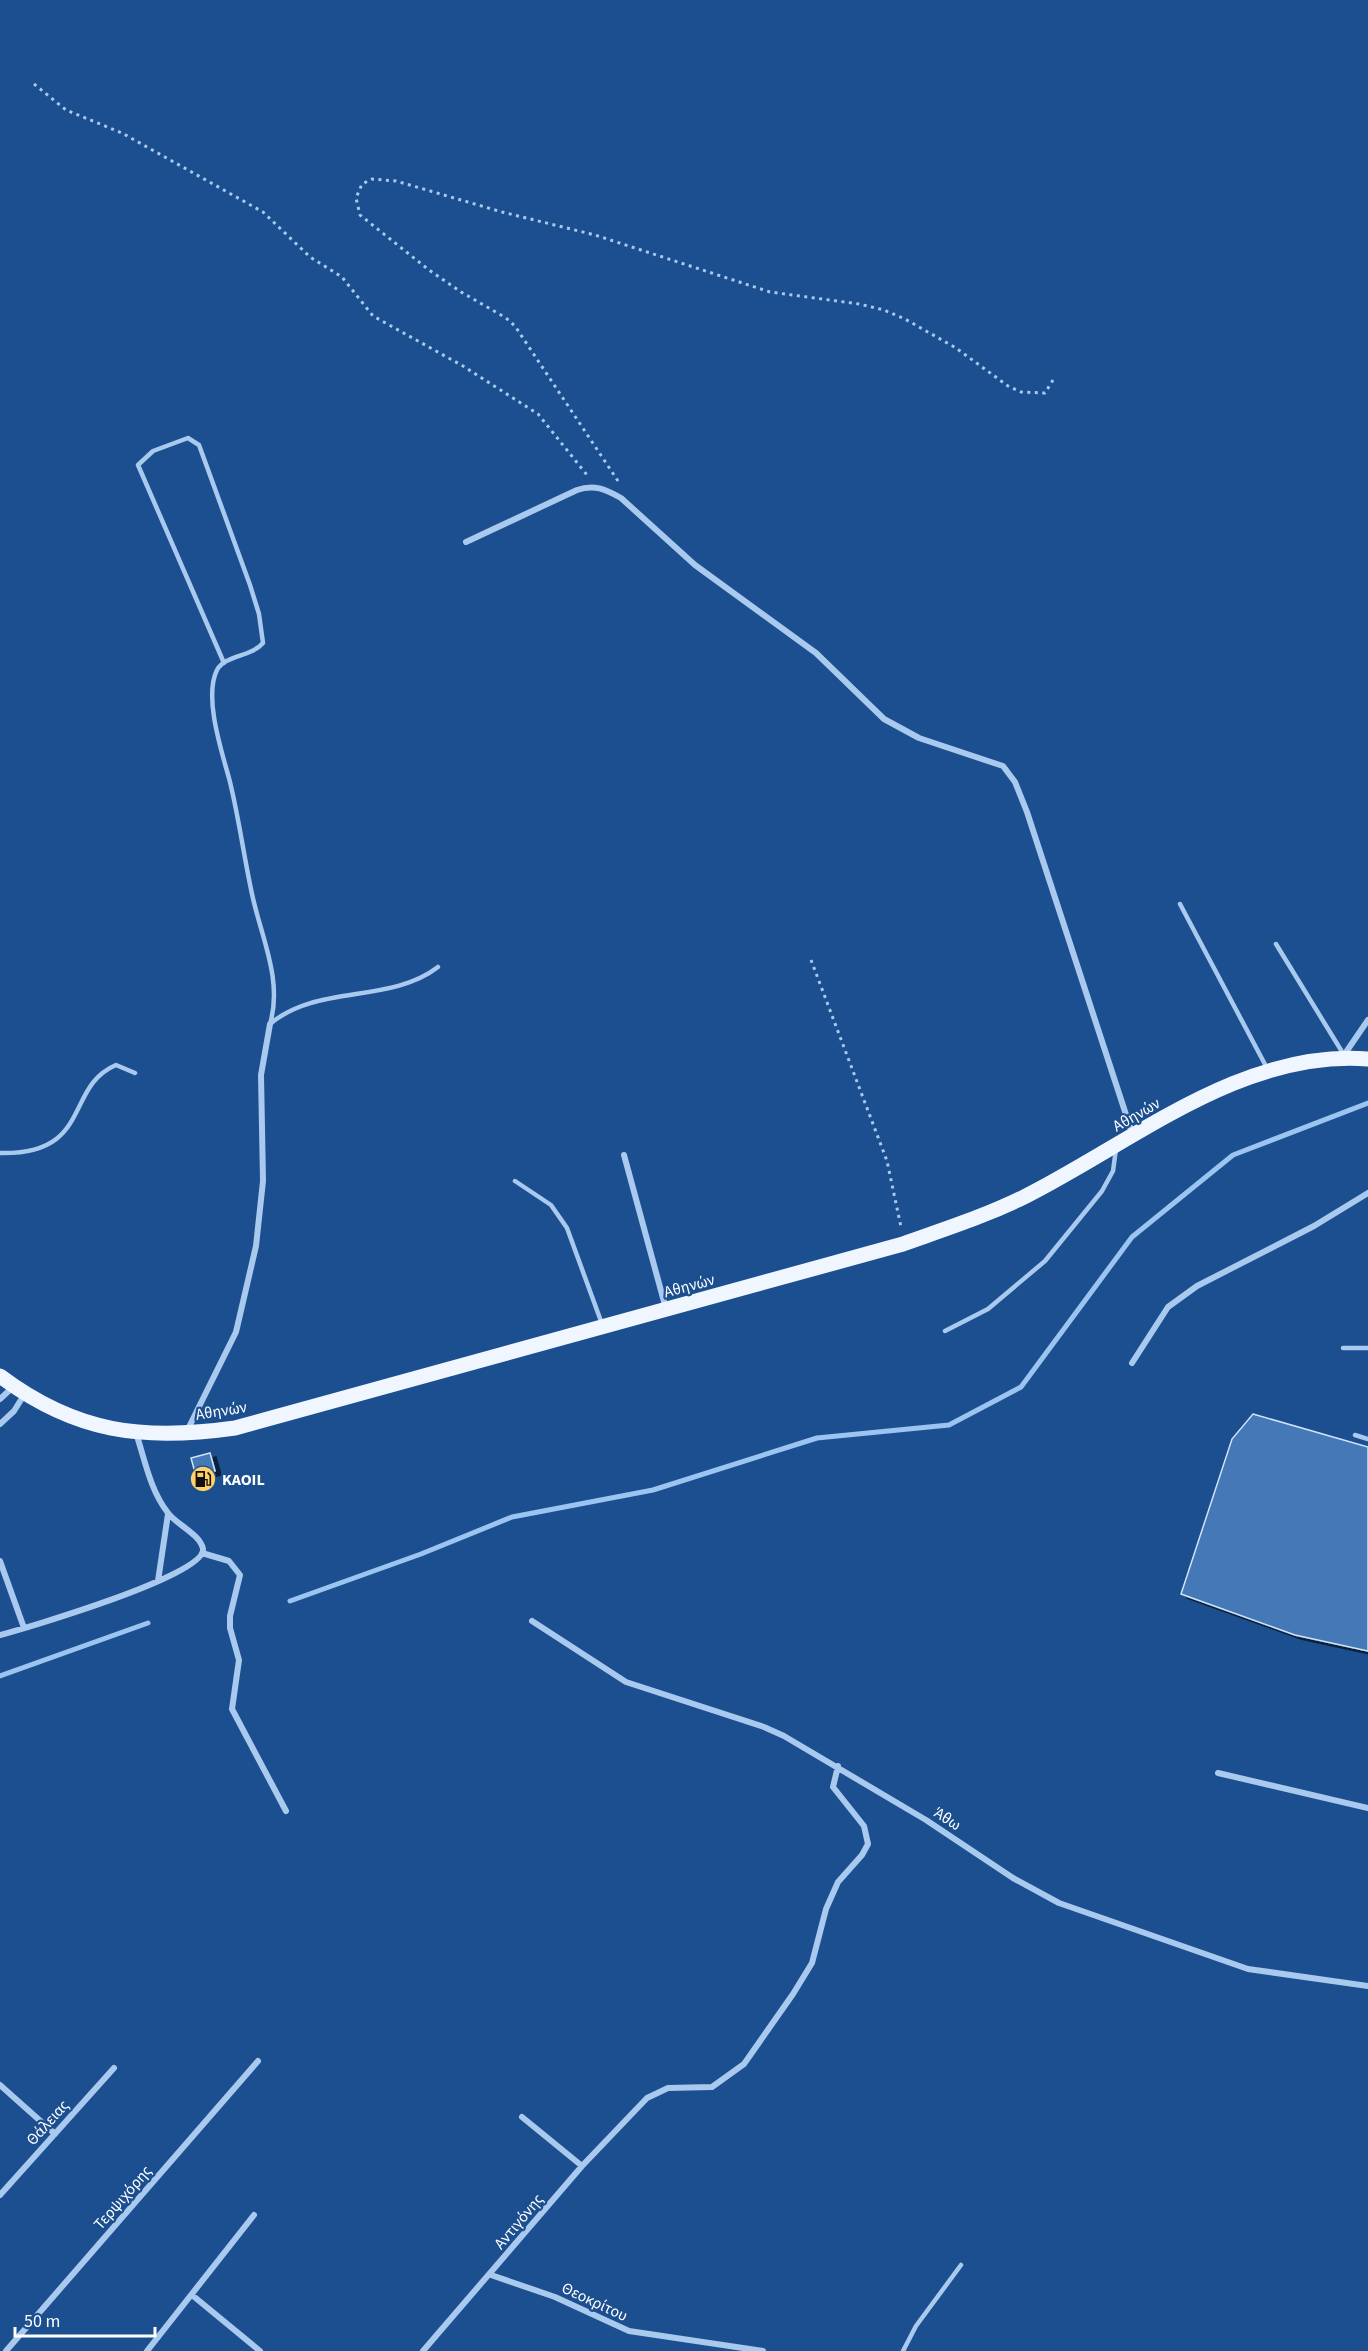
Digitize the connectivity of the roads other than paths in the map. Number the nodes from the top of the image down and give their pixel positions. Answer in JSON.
{"nodes":[{"id":1,"x":466,"y":542,"type":"dead end"},
{"id":2,"x":224,"y":663,"type":"junction"},
{"id":3,"x":1180,"y":904,"type":"dead end"},
{"id":4,"x":1276,"y":944,"type":"dead end"},
{"id":5,"x":438,"y":967,"type":"dead end"},
{"id":6,"x":1368,"y":1020,"type":"edge"},
{"id":7,"x":270,"y":1024,"type":"junction"},
{"id":8,"x":1352,"y":1057,"type":"edge"},
{"id":9,"x":1269,"y":1072,"type":"junction"},
{"id":10,"x":135,"y":1073,"type":"dead end"},
{"id":11,"x":1133,"y":1136,"type":"junction"},
{"id":12,"x":1116,"y":1146,"type":"junction"},
{"id":13,"x":0,"y":1153,"type":"edge"},
{"id":14,"x":624,"y":1155,"type":"dead end"},
{"id":15,"x":515,"y":1181,"type":"dead end"},
{"id":16,"x":1368,"y":1193,"type":"edge"},
{"id":17,"x":666,"y":1310,"type":"junction"},
{"id":18,"x":603,"y":1327,"type":"junction"},
{"id":19,"x":945,"y":1331,"type":"dead end"},
{"id":20,"x":1342,"y":1348,"type":"dead end"},
{"id":21,"x":1368,"y":1348,"type":"edge"},
{"id":22,"x":1132,"y":1363,"type":"dead end"},
{"id":23,"x":0,"y":1376,"type":"edge"},
{"id":24,"x":19,"y":1390,"type":"junction"},
{"id":25,"x":0,"y":1399,"type":"edge"},
{"id":26,"x":0,"y":1424,"type":"edge"},
{"id":27,"x":136,"y":1433,"type":"junction"},
{"id":28,"x":185,"y":1434,"type":"junction"},
{"id":29,"x":1355,"y":1436,"type":"dead end"},
{"id":30,"x":1368,"y":1439,"type":"edge"},
{"id":31,"x":168,"y":1514,"type":"junction"},
{"id":32,"x":202,"y":1553,"type":"junction"},
{"id":33,"x":0,"y":1561,"type":"edge"},
{"id":34,"x":3,"y":1580,"type":"edge"},
{"id":35,"x":158,"y":1581,"type":"junction"},
{"id":36,"x":532,"y":1621,"type":"dead end"},
{"id":37,"x":24,"y":1628,"type":"junction"},
{"id":38,"x":0,"y":1635,"type":"edge"},
{"id":39,"x":838,"y":1766,"type":"junction"},
{"id":40,"x":1218,"y":1773,"type":"dead end"},
{"id":41,"x":1368,"y":1808,"type":"edge"},
{"id":42,"x":286,"y":1811,"type":"dead end"},
{"id":43,"x":1368,"y":1986,"type":"edge"},
{"id":44,"x":258,"y":2061,"type":"dead end"},
{"id":45,"x":114,"y":2068,"type":"dead end"},
{"id":46,"x":0,"y":2085,"type":"edge"},
{"id":47,"x":522,"y":2118,"type":"dead end"},
{"id":48,"x":55,"y":2134,"type":"junction"},
{"id":49,"x":582,"y":2166,"type":"junction"},
{"id":50,"x":0,"y":2194,"type":"edge"},
{"id":51,"x":254,"y":2216,"type":"dead end"},
{"id":52,"x":961,"y":2265,"type":"dead end"},
{"id":53,"x":491,"y":2275,"type":"junction"},
{"id":54,"x":192,"y":2295,"type":"junction"},
{"id":55,"x":6,"y":2351,"type":"edge"},
{"id":56,"x":147,"y":2351,"type":"edge"},
{"id":57,"x":260,"y":2351,"type":"edge"},
{"id":58,"x":423,"y":2351,"type":"edge"},
{"id":59,"x":763,"y":2351,"type":"edge"},
{"id":60,"x":903,"y":2351,"type":"edge"}],
"edges":[{"from":1,"to":11,"type":"street"},
{"from":2,"to":2,"type":"lane"},
{"from":2,"to":7,"type":"lane"},
{"from":3,"to":9,"type":"lane"},
{"from":4,"to":8,"type":"lane"},
{"from":5,"to":7,"type":"lane"},
{"from":6,"to":8,"type":"street"},
{"from":7,"to":28,"type":"street"},
{"from":8,"to":9,"type":"main road","name":"Αθηνών"},
{"from":9,"to":11,"type":"main road","name":"Αθηνών"},
{"from":10,"to":13,"type":"lane"},
{"from":11,"to":12,"type":"main road","name":"Αθηνών"},
{"from":12,"to":17,"type":"main road","name":"Αθηνών"},
{"from":12,"to":19,"type":"lane"},
{"from":14,"to":17,"type":"street"},
{"from":15,"to":18,"type":"lane"},
{"from":16,"to":22,"type":"street"},
{"from":17,"to":18,"type":"main road","name":"Αθηνών"},
{"from":18,"to":28,"type":"main road","name":"Αθηνών"},
{"from":20,"to":21,"type":"lane"},
{"from":23,"to":24,"type":"main road","name":"Αθηνών"},
{"from":24,"to":25,"type":"street"},
{"from":24,"to":26,"type":"street"},
{"from":24,"to":27,"type":"main road","name":"Αθηνών"},
{"from":27,"to":28,"type":"main road","name":"Αθηνών"},
{"from":27,"to":31,"type":"street"},
{"from":29,"to":30,"type":"lane"},
{"from":31,"to":32,"type":"street"},
{"from":31,"to":35,"type":"street"},
{"from":32,"to":35,"type":"street"},
{"from":32,"to":42,"type":"street"},
{"from":33,"to":34,"type":"street"},
{"from":34,"to":37,"type":"street"},
{"from":35,"to":37,"type":"street"},
{"from":36,"to":39,"type":"street","name":"Άθω"},
{"from":37,"to":38,"type":"street"},
{"from":39,"to":43,"type":"street","name":"Άθω"},
{"from":39,"to":49,"type":"street","name":"Αντιγόνης"},
{"from":40,"to":41,"type":"street"},
{"from":44,"to":55,"type":"street","name":"Τερψιχόρης"},
{"from":45,"to":48,"type":"street","name":"Θάλειας"},
{"from":46,"to":48,"type":"street"},
{"from":47,"to":49,"type":"street"},
{"from":48,"to":50,"type":"street","name":"Θάλειας"},
{"from":49,"to":53,"type":"street","name":"Αντιγόνης"},
{"from":51,"to":54,"type":"street"},
{"from":52,"to":60,"type":"lane"},
{"from":53,"to":58,"type":"street","name":"Αντιγόνης"},
{"from":53,"to":59,"type":"street","name":"Θεοκρίτου"},
{"from":54,"to":56,"type":"street"},
{"from":54,"to":57,"type":"street"}]}
